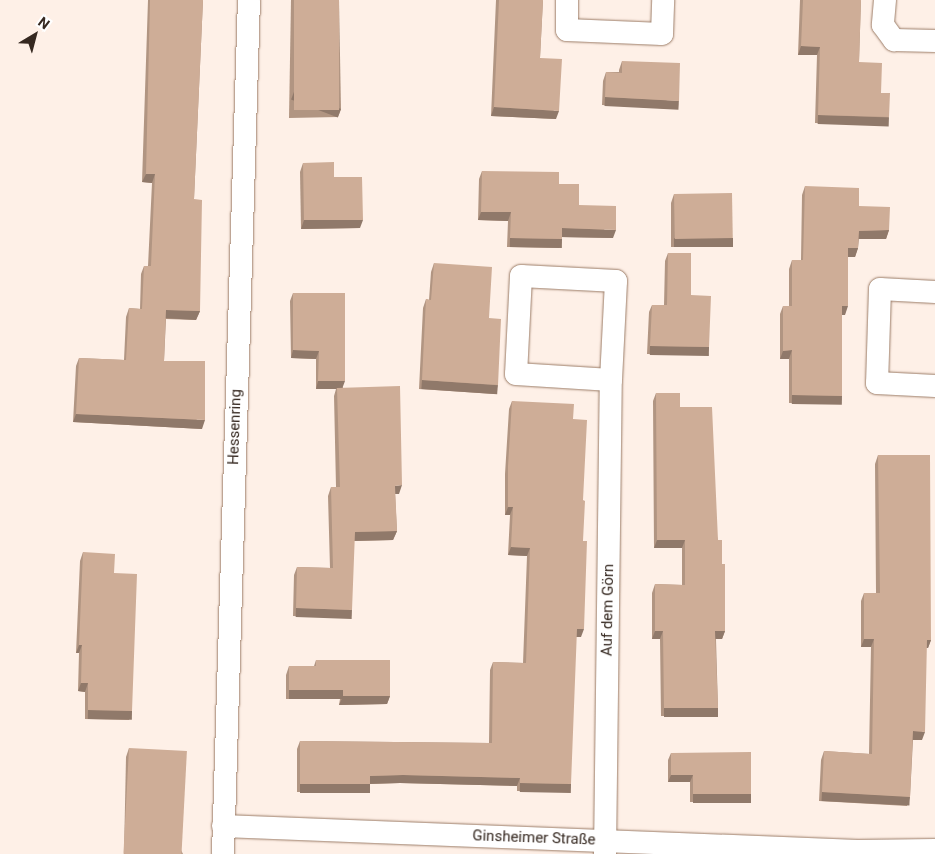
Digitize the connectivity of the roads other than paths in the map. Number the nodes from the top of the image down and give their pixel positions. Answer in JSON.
{"nodes":[{"id":1,"x":248,"y":0,"type":"edge"},
{"id":2,"x":567,"y":0,"type":"edge"},
{"id":3,"x":663,"y":0,"type":"edge"},
{"id":4,"x":884,"y":0,"type":"edge"},
{"id":5,"x":935,"y":41,"type":"edge"},
{"id":6,"x":935,"y":292,"type":"edge"},
{"id":7,"x":611,"y":380,"type":"junction"},
{"id":8,"x":935,"y":386,"type":"edge"},
{"id":9,"x":223,"y":826,"type":"junction"},
{"id":10,"x":605,"y":847,"type":"edge"},
{"id":11,"x":935,"y":850,"type":"edge"},
{"id":12,"x":223,"y":854,"type":"edge"}],
"edges":[{"from":1,"to":9,"type":"street","name":"Hessenring"},
{"from":2,"to":3,"type":"street"},
{"from":4,"to":5,"type":"street"},
{"from":6,"to":8,"type":"street"},
{"from":7,"to":7,"type":"street","name":"Auf dem Görn"},
{"from":7,"to":10,"type":"street","name":"Auf dem Görn"},
{"from":9,"to":10,"type":"street","name":"Ginsheimer Straße"},
{"from":9,"to":12,"type":"street","name":"Hessenring"},
{"from":10,"to":11,"type":"street","name":"Ginsheimer Straße"}]}
